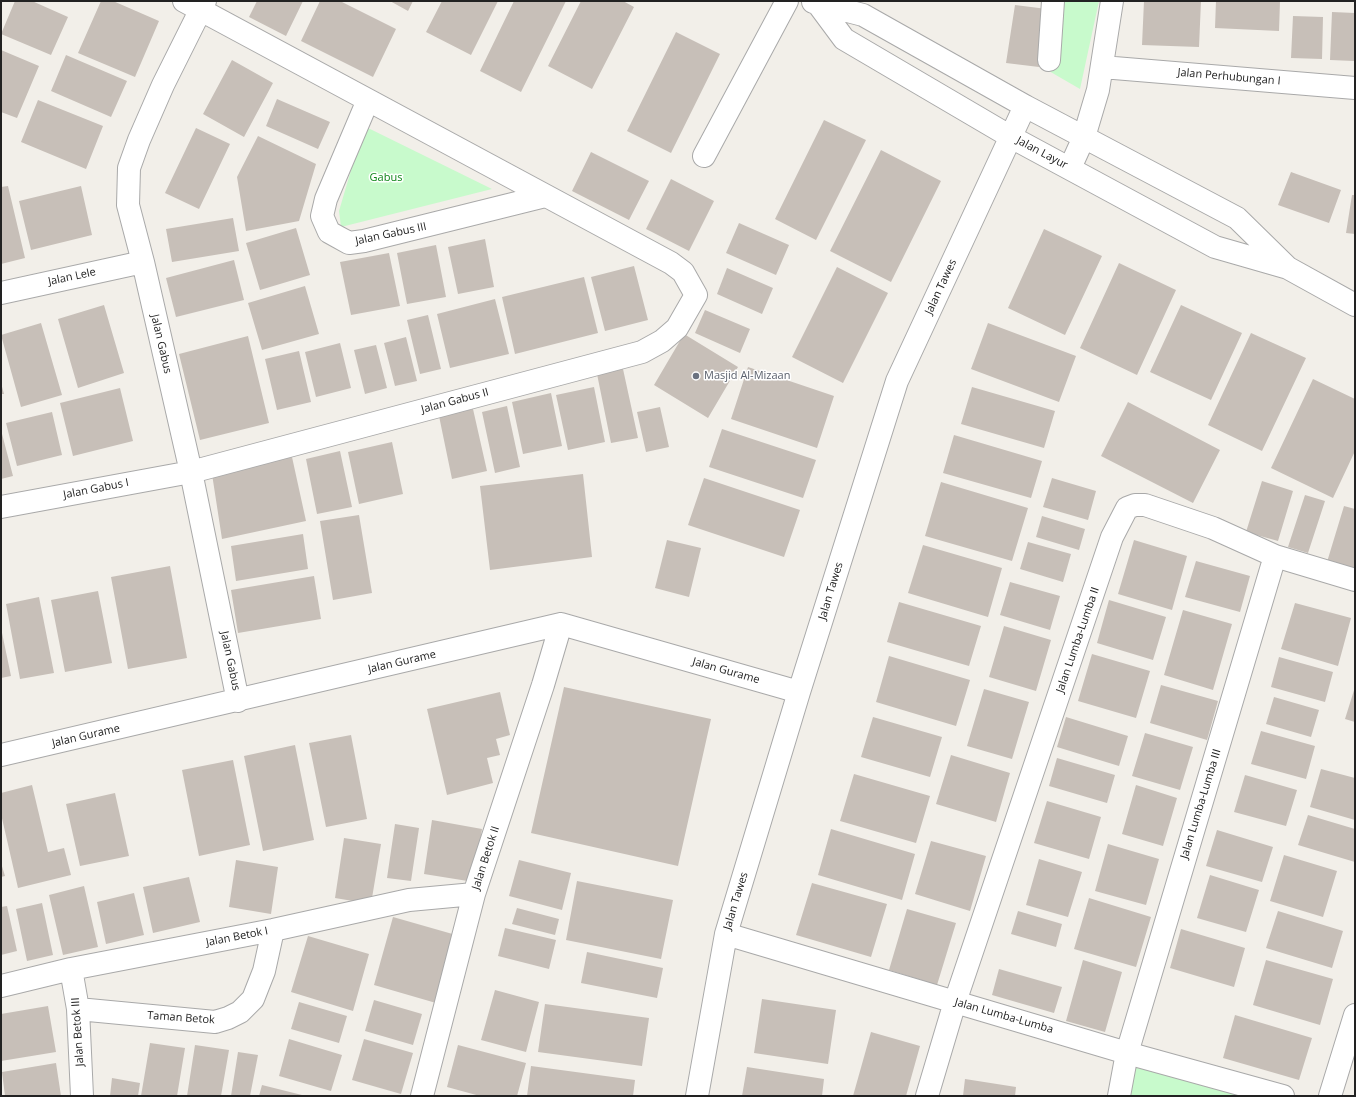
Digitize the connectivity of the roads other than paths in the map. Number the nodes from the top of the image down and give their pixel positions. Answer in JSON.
{"nodes":[{"id":1,"x":787,"y":1,"type":"edge"},
{"id":2,"x":1053,"y":1,"type":"edge"},
{"id":3,"x":1112,"y":1,"type":"edge"},
{"id":4,"x":815,"y":2,"type":"edge"},
{"id":5,"x":196,"y":4,"type":"edge"},
{"id":6,"x":1049,"y":60,"type":"dead end"},
{"id":7,"x":1102,"y":67,"type":"junction"},
{"id":8,"x":1355,"y":88,"type":"edge"},
{"id":9,"x":368,"y":100,"type":"junction"},
{"id":10,"x":1025,"y":106,"type":"junction"},
{"id":11,"x":1012,"y":137,"type":"junction"},
{"id":12,"x":1084,"y":137,"type":"junction"},
{"id":13,"x":704,"y":156,"type":"dead end"},
{"id":14,"x":1070,"y":168,"type":"junction"},
{"id":15,"x":545,"y":196,"type":"junction"},
{"id":16,"x":142,"y":262,"type":"junction"},
{"id":17,"x":1288,"y":268,"type":"junction"},
{"id":18,"x":1,"y":293,"type":"edge"},
{"id":19,"x":1355,"y":304,"type":"edge"},
{"id":20,"x":191,"y":472,"type":"junction"},
{"id":21,"x":1,"y":507,"type":"edge"},
{"id":22,"x":1275,"y":556,"type":"junction"},
{"id":23,"x":1355,"y":580,"type":"edge"},
{"id":24,"x":561,"y":624,"type":"junction"},
{"id":25,"x":799,"y":692,"type":"junction"},
{"id":26,"x":238,"y":700,"type":"junction"},
{"id":27,"x":1,"y":755,"type":"edge"},
{"id":28,"x":474,"y":894,"type":"junction"},
{"id":29,"x":273,"y":930,"type":"junction"},
{"id":30,"x":726,"y":934,"type":"junction"},
{"id":31,"x":71,"y":969,"type":"junction"},
{"id":32,"x":1,"y":986,"type":"edge"},
{"id":33,"x":956,"y":1002,"type":"junction"},
{"id":34,"x":78,"y":1009,"type":"junction"},
{"id":35,"x":1355,"y":1015,"type":"edge"},
{"id":36,"x":1127,"y":1053,"type":"junction"},
{"id":37,"x":82,"y":1096,"type":"edge"},
{"id":38,"x":422,"y":1096,"type":"edge"},
{"id":39,"x":697,"y":1096,"type":"edge"},
{"id":40,"x":927,"y":1096,"type":"edge"},
{"id":41,"x":1119,"y":1096,"type":"edge"},
{"id":42,"x":1283,"y":1096,"type":"edge"},
{"id":43,"x":1330,"y":1096,"type":"edge"}],
"edges":[{"from":1,"to":13,"type":"street"},
{"from":2,"to":6,"type":"street"},
{"from":3,"to":7,"type":"street"},
{"from":4,"to":10,"type":"street","name":"Jalan Layur"},
{"from":4,"to":11,"type":"street","name":"Jalan Layur"},
{"from":5,"to":9,"type":"street"},
{"from":5,"to":16,"type":"street","name":"Jalan Gabus"},
{"from":7,"to":8,"type":"street","name":"Jalan Perhubungan I"},
{"from":7,"to":12,"type":"street"},
{"from":9,"to":15,"type":"street"},
{"from":9,"to":15,"type":"street","name":"Jalan Gabus III"},
{"from":10,"to":11,"type":"street","name":"Jalan Tawes"},
{"from":10,"to":12,"type":"street","name":"Jalan Layur"},
{"from":11,"to":14,"type":"street","name":"Jalan Layur"},
{"from":11,"to":25,"type":"street","name":"Jalan Tawes"},
{"from":12,"to":14,"type":"street"},
{"from":12,"to":17,"type":"street","name":"Jalan Layur"},
{"from":14,"to":17,"type":"street","name":"Jalan Layur"},
{"from":15,"to":20,"type":"street","name":"Jalan Gabus II"},
{"from":16,"to":18,"type":"street","name":"Jalan Lele"},
{"from":16,"to":20,"type":"street","name":"Jalan Gabus"},
{"from":17,"to":19,"type":"street","name":"Jalan Layur"},
{"from":20,"to":21,"type":"street","name":"Jalan Gabus I"},
{"from":20,"to":26,"type":"street","name":"Jalan Gabus"},
{"from":22,"to":23,"type":"street","name":"Jalan Lumba-Lumba II"},
{"from":22,"to":33,"type":"street","name":"Jalan Lumba-Lumba II"},
{"from":22,"to":36,"type":"street","name":"Jalan Lumba-Lumba III"},
{"from":24,"to":25,"type":"street","name":"Jalan Gurame"},
{"from":24,"to":26,"type":"street","name":"Jalan Gurame"},
{"from":24,"to":28,"type":"street","name":"Jalan Betok II"},
{"from":25,"to":30,"type":"street","name":"Jalan Tawes"},
{"from":26,"to":27,"type":"street","name":"Jalan Gurame"},
{"from":28,"to":29,"type":"street","name":"Jalan Betok I"},
{"from":28,"to":38,"type":"street","name":"Jalan Betok II"},
{"from":29,"to":31,"type":"street","name":"Jalan Betok I"},
{"from":29,"to":34,"type":"street","name":"Taman Betok"},
{"from":30,"to":33,"type":"street","name":"Jalan Lumba-Lumba"},
{"from":30,"to":39,"type":"street","name":"Jalan Tawes"},
{"from":31,"to":32,"type":"street","name":"Jalan Betok I"},
{"from":31,"to":34,"type":"street","name":"Jalan Betok III"},
{"from":33,"to":36,"type":"street","name":"Jalan Lumba-Lumba"},
{"from":33,"to":40,"type":"street"},
{"from":34,"to":37,"type":"street","name":"Jalan Betok III"},
{"from":35,"to":43,"type":"street"},
{"from":36,"to":41,"type":"street","name":"Jalan Lumba-Lumba III"},
{"from":36,"to":42,"type":"street","name":"Jalan Lumba-Lumba"}]}
